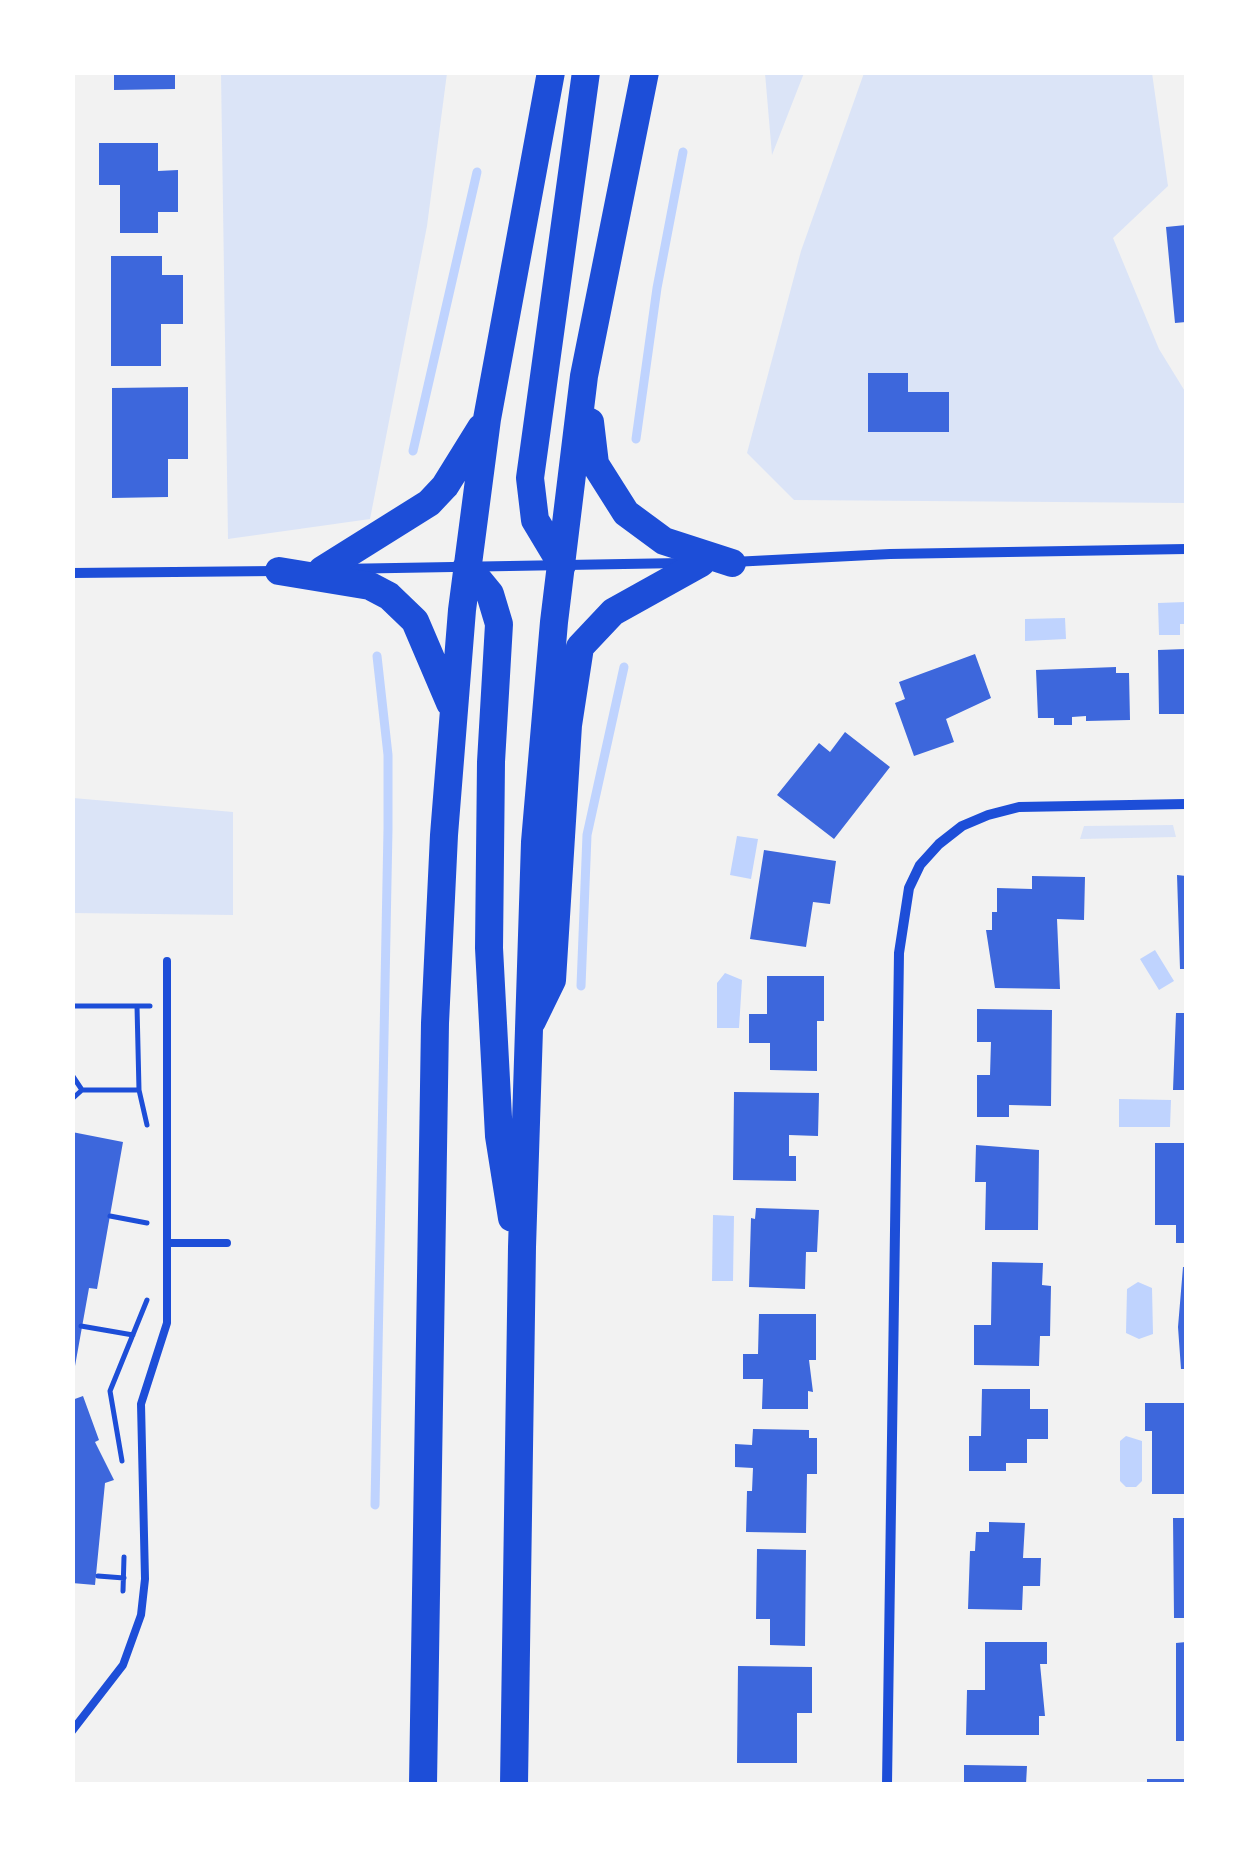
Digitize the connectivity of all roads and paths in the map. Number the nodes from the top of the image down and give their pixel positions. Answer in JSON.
{"nodes":[{"id":1,"x":551,"y":72,"type":"edge"},
{"id":2,"x":586,"y":72,"type":"edge"},
{"id":3,"x":645,"y":72,"type":"edge"},
{"id":4,"x":584,"y":376,"type":"junction"},
{"id":5,"x":487,"y":419,"type":"junction"},
{"id":6,"x":1186,"y":549,"type":"edge"},
{"id":7,"x":732,"y":562,"type":"junction"},
{"id":8,"x":701,"y":563,"type":"junction"},
{"id":9,"x":562,"y":565,"type":"junction"},
{"id":10,"x":468,"y":566,"type":"junction"},
{"id":11,"x":322,"y":570,"type":"junction"},
{"id":12,"x":280,"y":571,"type":"junction"},
{"id":13,"x":72,"y":573,"type":"edge"},
{"id":14,"x":453,"y":711,"type":"junction"},
{"id":15,"x":1186,"y":804,"type":"edge"},
{"id":16,"x":167,"y":960,"type":"dead end"},
{"id":17,"x":72,"y":1006,"type":"edge"},
{"id":18,"x":137,"y":1006,"type":"junction"},
{"id":19,"x":150,"y":1006,"type":"dead end"},
{"id":20,"x":526,"y":1032,"type":"junction"},
{"id":21,"x":72,"y":1075,"type":"edge"},
{"id":22,"x":82,"y":1090,"type":"junction"},
{"id":23,"x":139,"y":1090,"type":"junction"},
{"id":24,"x":151,"y":1090,"type":"dead end"},
{"id":25,"x":72,"y":1099,"type":"edge"},
{"id":26,"x":148,"y":1129,"type":"dead end"},
{"id":27,"x":147,"y":1204,"type":"dead end"},
{"id":28,"x":110,"y":1216,"type":"dead end"},
{"id":29,"x":147,"y":1223,"type":"junction"},
{"id":30,"x":147,"y":1239,"type":"dead end"},
{"id":31,"x":168,"y":1242,"type":"junction"},
{"id":32,"x":227,"y":1242,"type":"dead end"},
{"id":33,"x":522,"y":1247,"type":"junction"},
{"id":34,"x":147,"y":1288,"type":"dead end"},
{"id":35,"x":82,"y":1326,"type":"dead end"},
{"id":36,"x":134,"y":1336,"type":"junction"},
{"id":37,"x":124,"y":1472,"type":"dead end"},
{"id":38,"x":124,"y":1543,"type":"dead end"},
{"id":39,"x":98,"y":1576,"type":"dead end"},
{"id":40,"x":124,"y":1578,"type":"junction"},
{"id":41,"x":122,"y":1601,"type":"dead end"},
{"id":42,"x":72,"y":1731,"type":"edge"},
{"id":43,"x":422,"y":1784,"type":"edge"},
{"id":44,"x":514,"y":1784,"type":"edge"},
{"id":45,"x":887,"y":1784,"type":"edge"}],
"edges":[{"from":1,"to":5,"type":"highway"},
{"from":2,"to":9,"type":"highway"},
{"from":3,"to":4,"type":"highway"},
{"from":4,"to":7,"type":"highway"},
{"from":4,"to":9,"type":"highway"},
{"from":5,"to":10,"type":"highway"},
{"from":5,"to":11,"type":"highway"},
{"from":6,"to":7,"type":"street"},
{"from":7,"to":8,"type":"street"},
{"from":8,"to":9,"type":"street"},
{"from":8,"to":20,"type":"highway"},
{"from":9,"to":10,"type":"street"},
{"from":9,"to":20,"type":"highway"},
{"from":10,"to":11,"type":"street"},
{"from":10,"to":14,"type":"highway"},
{"from":10,"to":33,"type":"highway"},
{"from":11,"to":12,"type":"street"},
{"from":12,"to":13,"type":"street"},
{"from":12,"to":14,"type":"highway"},
{"from":14,"to":43,"type":"highway"},
{"from":15,"to":45,"type":"street"},
{"from":16,"to":31,"type":"lane"},
{"from":17,"to":18,"type":"path"},
{"from":18,"to":19,"type":"path"},
{"from":18,"to":23,"type":"path"},
{"from":20,"to":33,"type":"highway"},
{"from":21,"to":22,"type":"path"},
{"from":22,"to":23,"type":"path"},
{"from":22,"to":25,"type":"path"},
{"from":23,"to":24,"type":"path"},
{"from":23,"to":26,"type":"path"},
{"from":27,"to":29,"type":"path"},
{"from":28,"to":29,"type":"path"},
{"from":29,"to":30,"type":"path"},
{"from":31,"to":32,"type":"lane"},
{"from":31,"to":42,"type":"lane"},
{"from":33,"to":44,"type":"highway"},
{"from":34,"to":36,"type":"path"},
{"from":35,"to":36,"type":"path"},
{"from":36,"to":37,"type":"path"},
{"from":38,"to":40,"type":"path"},
{"from":39,"to":40,"type":"path"},
{"from":40,"to":41,"type":"path"}]}
